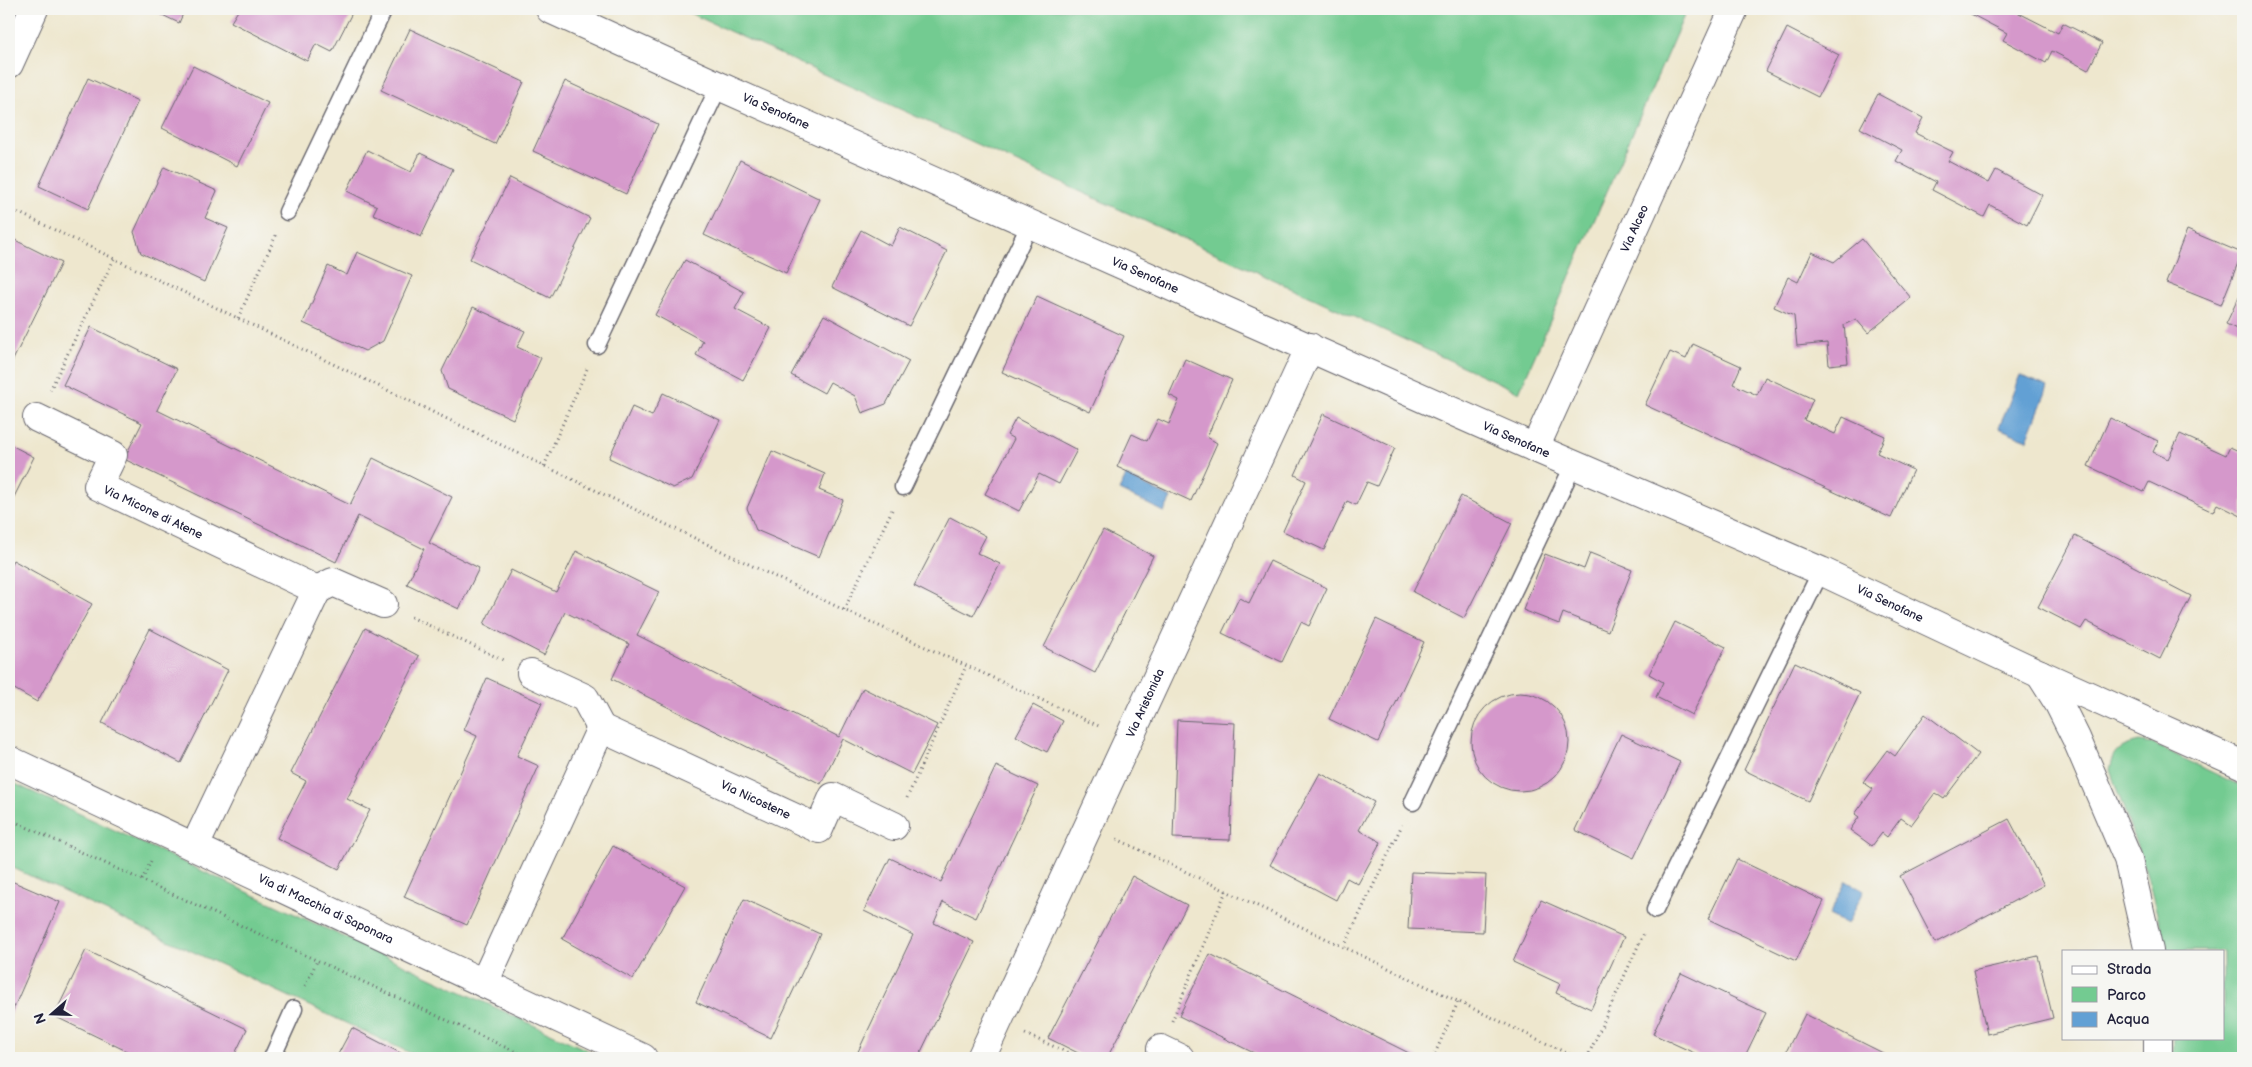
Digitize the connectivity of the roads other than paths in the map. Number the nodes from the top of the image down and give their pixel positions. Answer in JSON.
{"nodes":[{"id":1,"x":34,"y":9,"type":"edge"},
{"id":2,"x":384,"y":9,"type":"edge"},
{"id":3,"x":550,"y":9,"type":"edge"},
{"id":4,"x":1734,"y":9,"type":"edge"},
{"id":5,"x":9,"y":64,"type":"edge"},
{"id":6,"x":718,"y":86,"type":"junction"},
{"id":7,"x":287,"y":212,"type":"road end"},
{"id":8,"x":1030,"y":224,"type":"junction"},
{"id":9,"x":597,"y":345,"type":"road end"},
{"id":10,"x":1310,"y":347,"type":"junction"},
{"id":11,"x":37,"y":418,"type":"road end"},
{"id":12,"x":1535,"y":448,"type":"junction"},
{"id":13,"x":1574,"y":464,"type":"junction"},
{"id":14,"x":903,"y":487,"type":"road end"},
{"id":15,"x":1821,"y":571,"type":"junction"},
{"id":16,"x":316,"y":590,"type":"junction"},
{"id":17,"x":383,"y":604,"type":"road end"},
{"id":18,"x":531,"y":672,"type":"road end"},
{"id":19,"x":2040,"y":674,"type":"junction"},
{"id":20,"x":601,"y":728,"type":"junction"},
{"id":21,"x":9,"y":760,"type":"edge"},
{"id":22,"x":2243,"y":765,"type":"edge"},
{"id":23,"x":1413,"y":802,"type":"road end"},
{"id":24,"x":894,"y":826,"type":"road end"},
{"id":25,"x":195,"y":846,"type":"junction"},
{"id":26,"x":1655,"y":910,"type":"road end"},
{"id":27,"x":2149,"y":950,"type":"edge"},
{"id":28,"x":484,"y":983,"type":"junction"},
{"id":29,"x":294,"y":1009,"type":"dead end"},
{"id":30,"x":2158,"y":1040,"type":"edge"},
{"id":31,"x":272,"y":1058,"type":"edge"},
{"id":32,"x":643,"y":1058,"type":"edge"},
{"id":33,"x":981,"y":1058,"type":"edge"},
{"id":34,"x":2158,"y":1058,"type":"edge"}],
"edges":[{"from":1,"to":5,"type":"street"},
{"from":2,"to":7,"type":"lane"},
{"from":3,"to":6,"type":"street","name":"Via Senofane"},
{"from":4,"to":12,"type":"street","name":"Via Alceo"},
{"from":6,"to":8,"type":"street","name":"Via Senofane"},
{"from":6,"to":9,"type":"lane"},
{"from":8,"to":10,"type":"street","name":"Via Senofane"},
{"from":8,"to":14,"type":"lane"},
{"from":10,"to":12,"type":"street","name":"Via Senofane"},
{"from":10,"to":33,"type":"street","name":"Via Aristonida"},
{"from":11,"to":16,"type":"street","name":"Via Micone di Atene"},
{"from":12,"to":13,"type":"street","name":"Via Senofane"},
{"from":13,"to":15,"type":"street","name":"Via Senofane"},
{"from":13,"to":23,"type":"lane"},
{"from":15,"to":19,"type":"street","name":"Via Senofane"},
{"from":15,"to":26,"type":"lane"},
{"from":16,"to":17,"type":"street"},
{"from":16,"to":25,"type":"street"},
{"from":18,"to":20,"type":"street"},
{"from":19,"to":22,"type":"street","name":"Via Senofane"},
{"from":19,"to":27,"type":"street"},
{"from":20,"to":24,"type":"street","name":"Via Nicostene"},
{"from":20,"to":28,"type":"street"},
{"from":21,"to":25,"type":"street","name":"Via di Macchia di Saponara"},
{"from":25,"to":28,"type":"street","name":"Via di Macchia di Saponara"},
{"from":28,"to":32,"type":"street","name":"Via di Macchia di Saponara"},
{"from":29,"to":31,"type":"lane"},
{"from":30,"to":34,"type":"street"}]}
